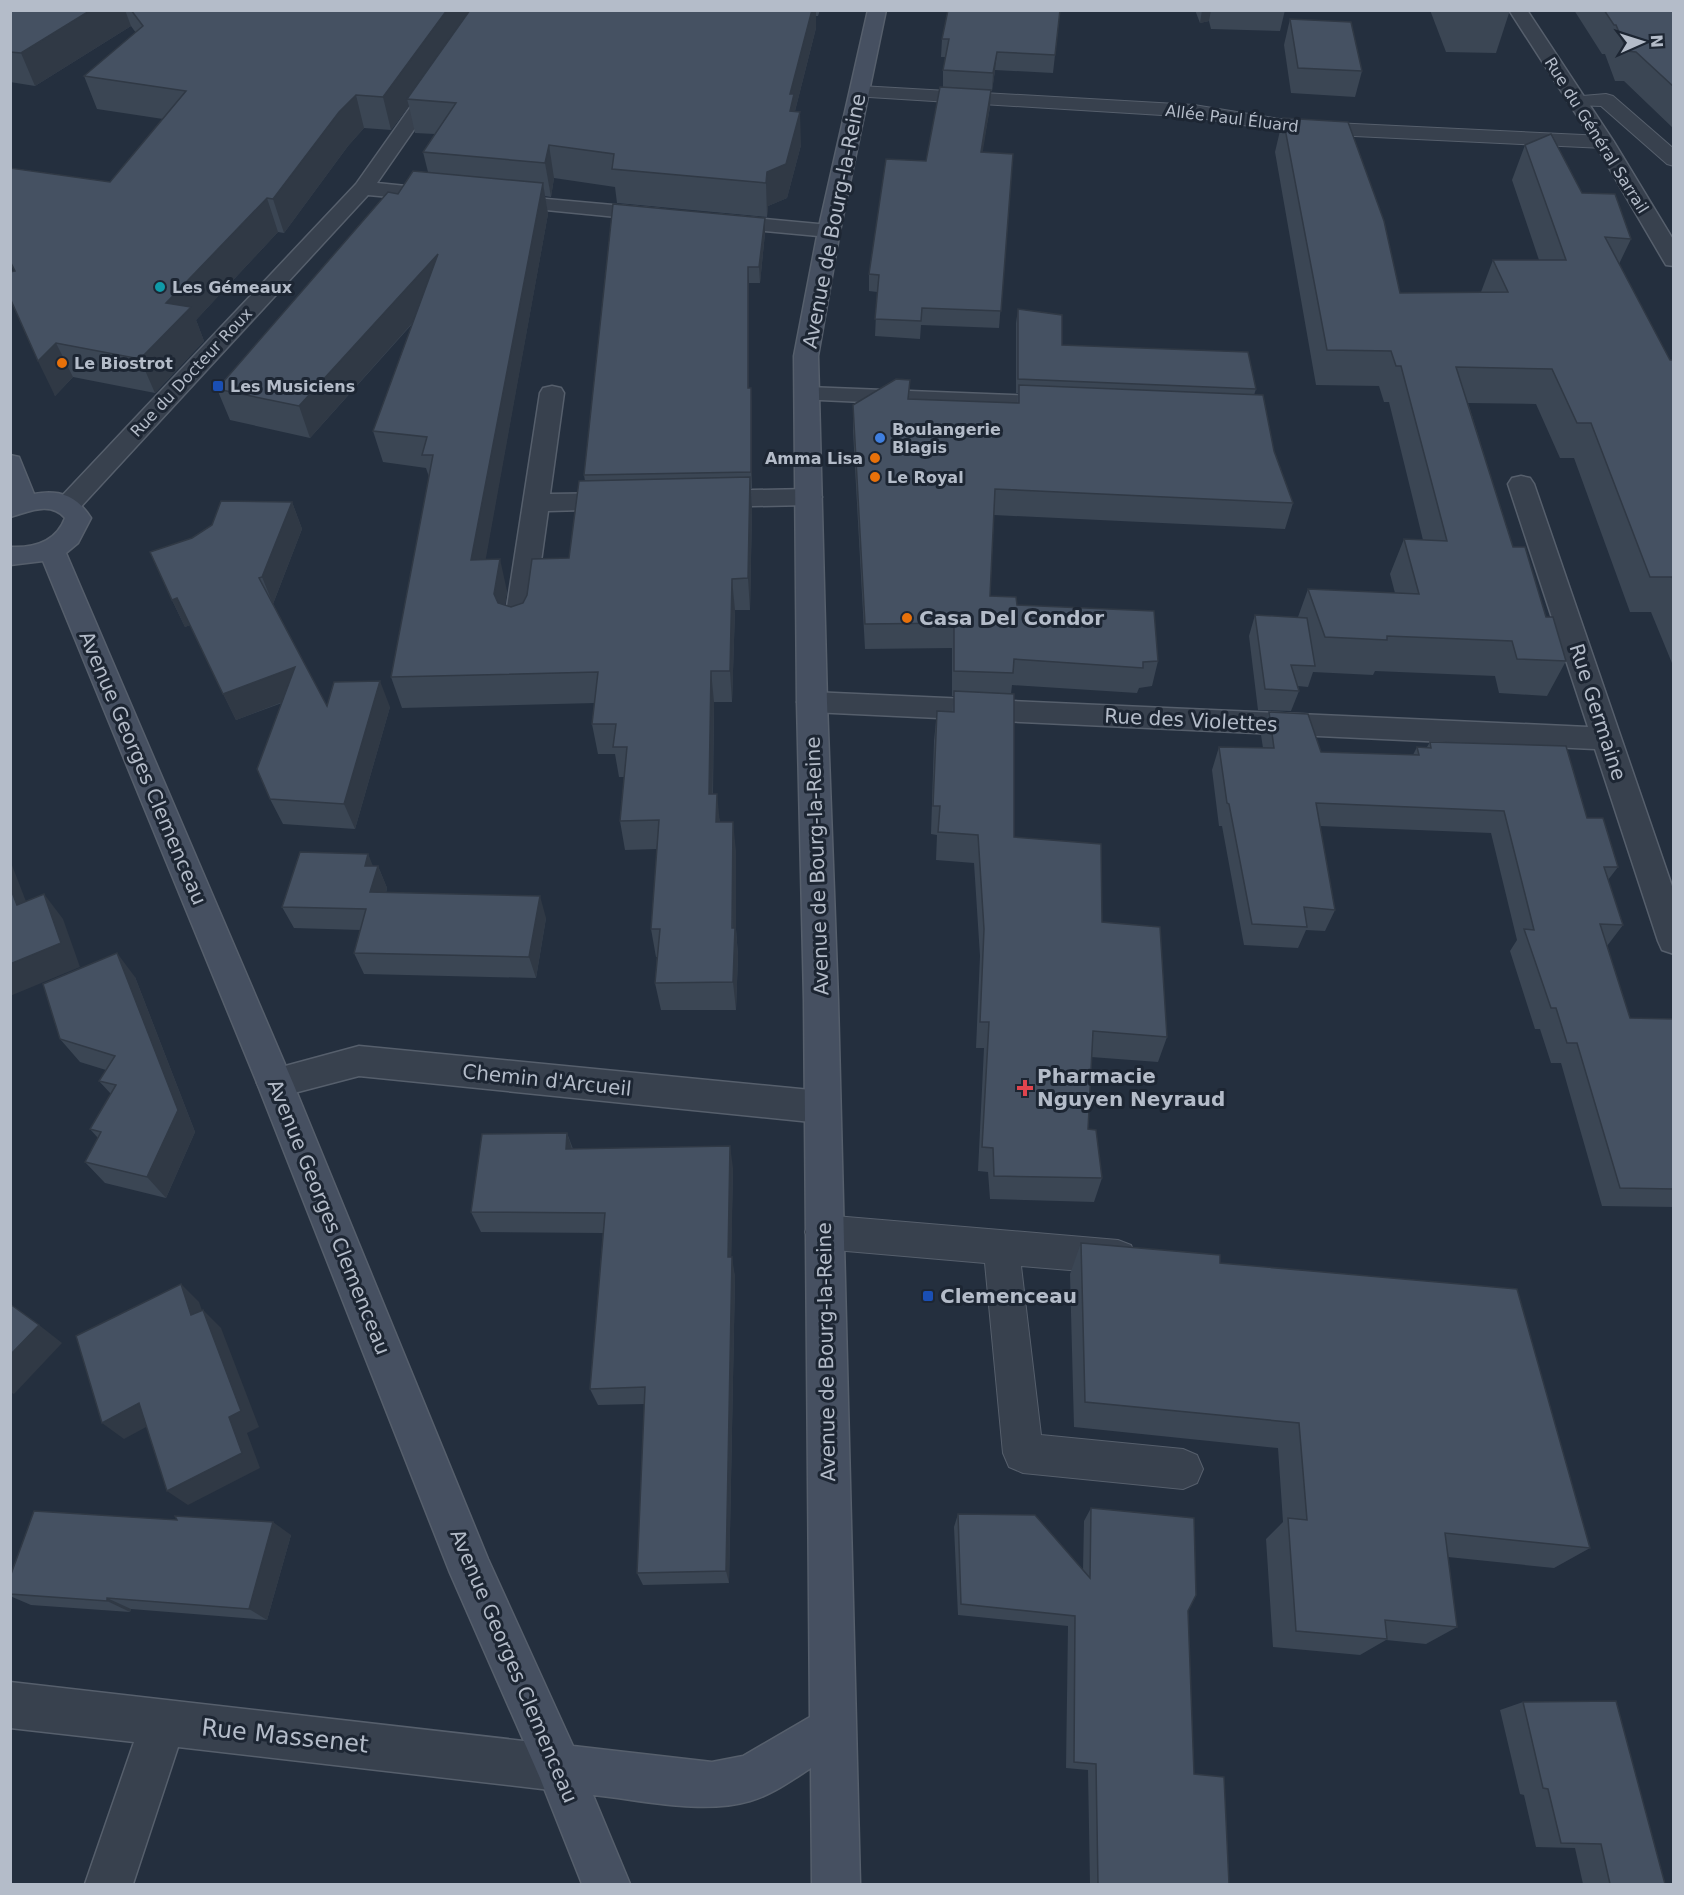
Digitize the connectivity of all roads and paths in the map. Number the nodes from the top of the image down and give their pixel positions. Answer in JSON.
{"nodes":[{"id":1,"x":488,"y":10,"type":"edge"},
{"id":2,"x":877,"y":10,"type":"edge"},
{"id":3,"x":1518,"y":10,"type":"edge"},
{"id":4,"x":860,"y":92,"type":"junction"},
{"id":5,"x":1578,"y":101,"type":"junction"},
{"id":6,"x":1604,"y":142,"type":"junction"},
{"id":7,"x":1674,"y":160,"type":"edge"},
{"id":8,"x":363,"y":188,"type":"junction"},
{"id":9,"x":681,"y":218,"type":"edge"},
{"id":10,"x":705,"y":220,"type":"edge"},
{"id":11,"x":829,"y":231,"type":"junction"},
{"id":12,"x":1674,"y":260,"type":"edge"},
{"id":13,"x":552,"y":393,"type":"dead end"},
{"id":14,"x":807,"y":394,"type":"junction"},
{"id":15,"x":1080,"y":405,"type":"edge"},
{"id":16,"x":10,"y":463,"type":"edge"},
{"id":17,"x":1521,"y":484,"type":"dead end"},
{"id":18,"x":809,"y":497,"type":"junction"},
{"id":19,"x":643,"y":500,"type":"edge"},
{"id":20,"x":678,"y":500,"type":"edge"},
{"id":21,"x":536,"y":503,"type":"junction"},
{"id":22,"x":68,"y":505,"type":"junction"},
{"id":23,"x":17,"y":506,"type":"edge"},
{"id":24,"x":51,"y":549,"type":"junction"},
{"id":25,"x":10,"y":556,"type":"edge"},
{"id":26,"x":518,"y":626,"type":"edge"},
{"id":27,"x":812,"y":702,"type":"junction"},
{"id":28,"x":1607,"y":739,"type":"junction"},
{"id":29,"x":1674,"y":941,"type":"edge"},
{"id":30,"x":275,"y":1083,"type":"junction"},
{"id":31,"x":821,"y":1107,"type":"junction"},
{"id":32,"x":823,"y":1232,"type":"junction"},
{"id":33,"x":1001,"y":1247,"type":"junction"},
{"id":34,"x":1156,"y":1260,"type":"edge"},
{"id":35,"x":1183,"y":1469,"type":"dead end"},
{"id":36,"x":10,"y":1705,"type":"edge"},
{"id":37,"x":164,"y":1722,"type":"junction"},
{"id":38,"x":834,"y":1729,"type":"junction"},
{"id":39,"x":559,"y":1767,"type":"junction"},
{"id":40,"x":109,"y":1884,"type":"edge"},
{"id":41,"x":606,"y":1884,"type":"edge"},
{"id":42,"x":836,"y":1884,"type":"edge"}],
"edges":[{"from":1,"to":8,"type":"street","name":"Rue du Docteur Roux"},
{"from":2,"to":4,"type":"main road","name":"Avenue de Bourg-la-Reine"},
{"from":3,"to":5,"type":"street","name":"Rue du Général Sarrail"},
{"from":4,"to":6,"type":"lane","name":"Allée Paul Éluard"},
{"from":4,"to":11,"type":"main road","name":"Avenue de Bourg-la-Reine"},
{"from":5,"to":6,"type":"street","name":"Rue du Général Sarrail"},
{"from":5,"to":7,"type":"lane"},
{"from":6,"to":12,"type":"street","name":"Rue du Général Sarrail"},
{"from":8,"to":9,"type":"street"},
{"from":8,"to":22,"type":"street","name":"Rue du Docteur Roux"},
{"from":10,"to":11,"type":"street"},
{"from":11,"to":14,"type":"main road","name":"Avenue de Bourg-la-Reine"},
{"from":13,"to":21,"type":"street"},
{"from":14,"to":15,"type":"street"},
{"from":14,"to":18,"type":"main road","name":"Avenue de Bourg-la-Reine"},
{"from":16,"to":23,"type":"main road"},
{"from":17,"to":28,"type":"street","name":"Rue Germaine"},
{"from":18,"to":20,"type":"street"},
{"from":18,"to":27,"type":"main road","name":"Avenue de Bourg-la-Reine"},
{"from":19,"to":21,"type":"street"},
{"from":21,"to":26,"type":"street"},
{"from":22,"to":23,"type":"main road"},
{"from":22,"to":24,"type":"main road"},
{"from":24,"to":25,"type":"main road"},
{"from":24,"to":30,"type":"main road","name":"Avenue Georges Clemenceau"},
{"from":27,"to":28,"type":"street","name":"Rue des Violettes"},
{"from":27,"to":31,"type":"main road","name":"Avenue de Bourg-la-Reine"},
{"from":28,"to":29,"type":"street","name":"Rue Germaine"},
{"from":30,"to":31,"type":"street","name":"Chemin d'Arcueil"},
{"from":30,"to":39,"type":"main road","name":"Avenue Georges Clemenceau"},
{"from":31,"to":32,"type":"main road","name":"Avenue de Bourg-la-Reine"},
{"from":32,"to":33,"type":"lane"},
{"from":32,"to":38,"type":"main road","name":"Avenue de Bourg-la-Reine"},
{"from":33,"to":34,"type":"lane"},
{"from":33,"to":35,"type":"lane"},
{"from":36,"to":37,"type":"street","name":"Rue Massenet"},
{"from":37,"to":39,"type":"street","name":"Rue Massenet"},
{"from":37,"to":40,"type":"street"},
{"from":38,"to":39,"type":"main road"},
{"from":38,"to":42,"type":"main road","name":"Avenue de Bourg-la-Reine"},
{"from":39,"to":41,"type":"main road","name":"Avenue Georges Clemenceau"}]}
